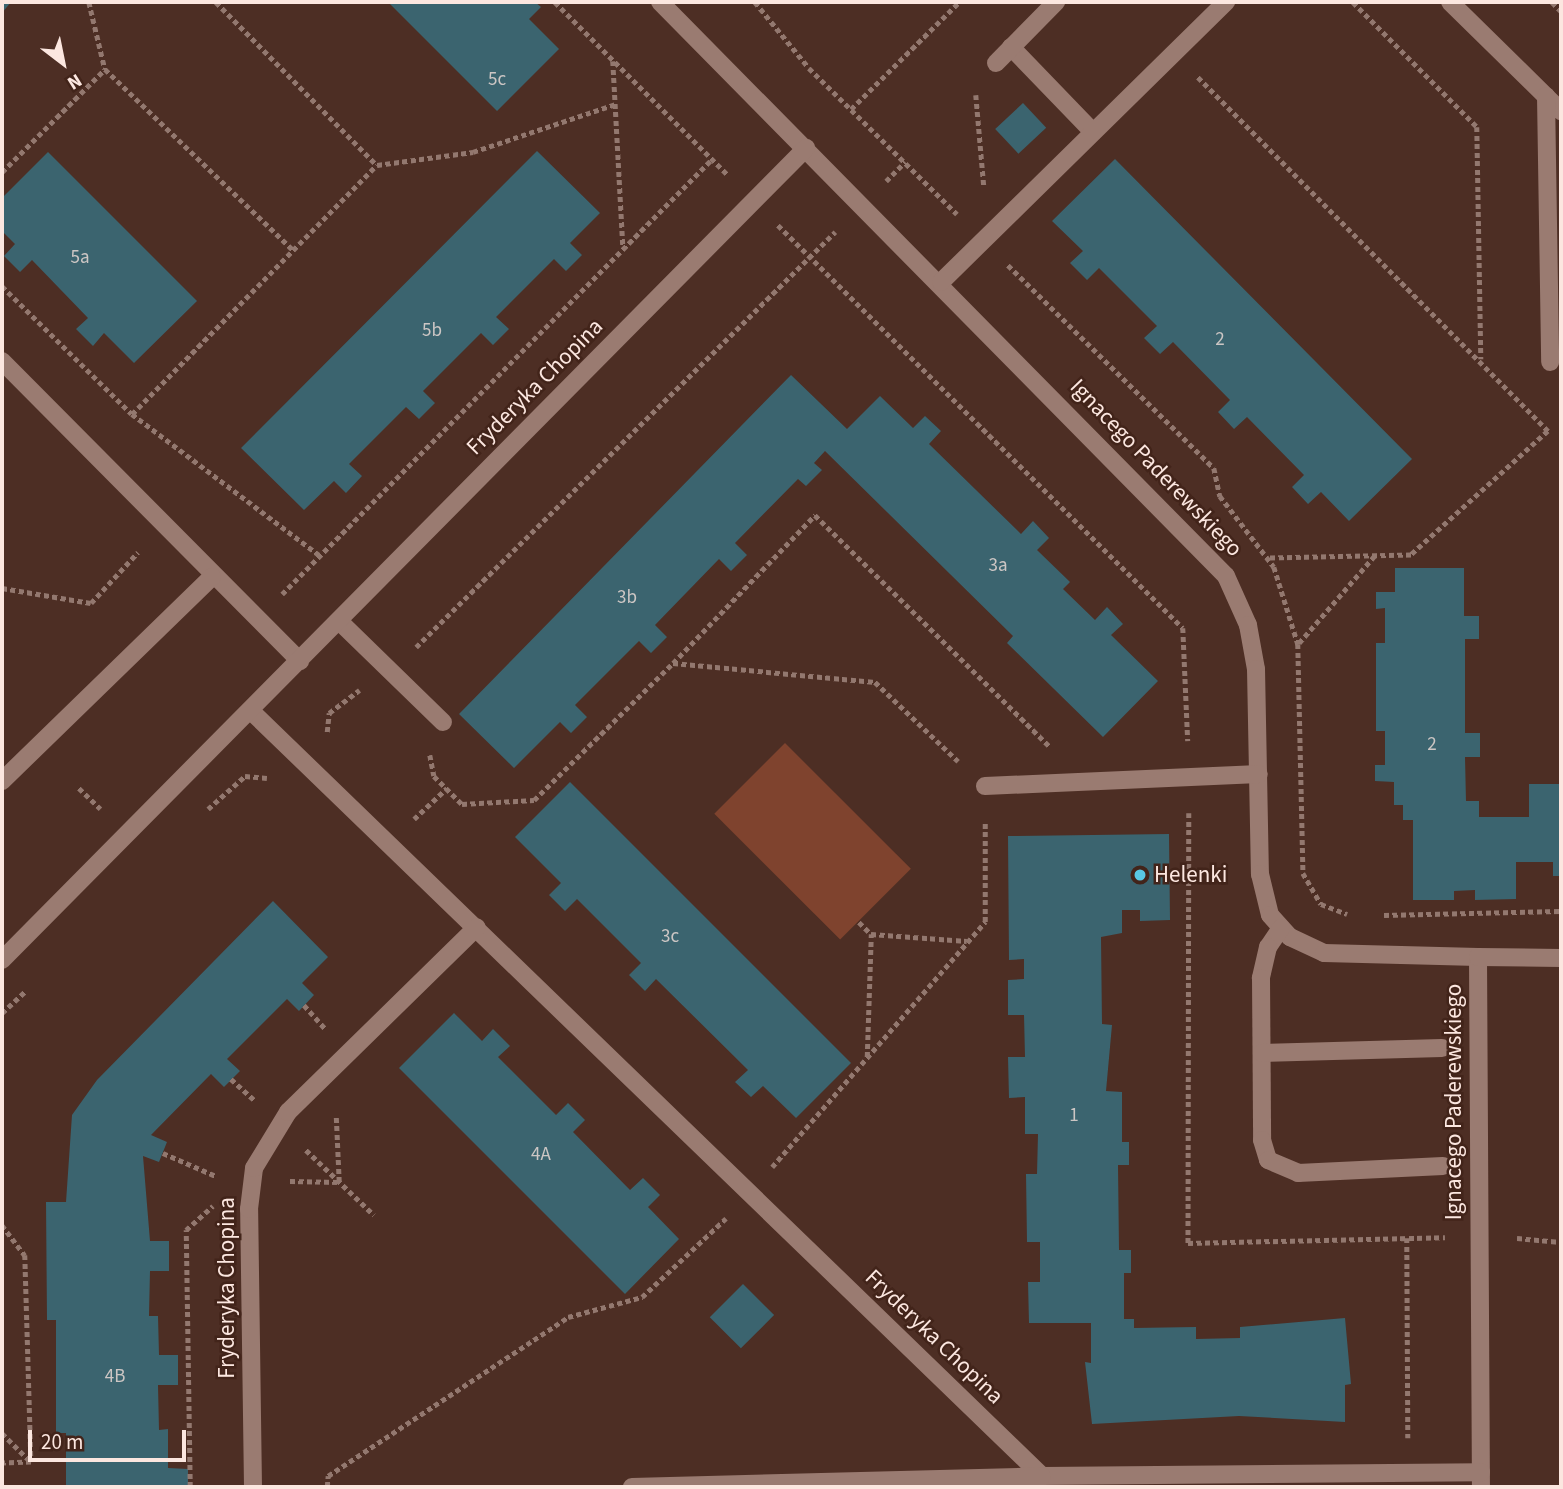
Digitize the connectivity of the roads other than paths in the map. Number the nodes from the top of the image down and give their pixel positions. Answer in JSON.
{"nodes":[{"id":1,"x":660,"y":2,"type":"edge"},
{"id":2,"x":1056,"y":2,"type":"edge"},
{"id":3,"x":1226,"y":2,"type":"edge"},
{"id":4,"x":1450,"y":2,"type":"edge"},
{"id":5,"x":1011,"y":47,"type":"junction"},
{"id":6,"x":996,"y":63,"type":"dead end"},
{"id":7,"x":1546,"y":96,"type":"junction"},
{"id":8,"x":1561,"y":111,"type":"edge"},
{"id":9,"x":1093,"y":132,"type":"junction"},
{"id":10,"x":806,"y":148,"type":"junction"},
{"id":11,"x":941,"y":282,"type":"junction"},
{"id":12,"x":2,"y":361,"type":"edge"},
{"id":13,"x":1550,"y":362,"type":"dead end"},
{"id":14,"x":212,"y":577,"type":"junction"},
{"id":15,"x":340,"y":621,"type":"junction"},
{"id":16,"x":300,"y":661,"type":"junction"},
{"id":17,"x":251,"y":711,"type":"junction"},
{"id":18,"x":443,"y":722,"type":"dead end"},
{"id":19,"x":1259,"y":774,"type":"junction"},
{"id":20,"x":2,"y":781,"type":"edge"},
{"id":21,"x":985,"y":786,"type":"road end"},
{"id":22,"x":477,"y":927,"type":"junction"},
{"id":23,"x":1281,"y":928,"type":"junction"},
{"id":24,"x":1478,"y":957,"type":"junction"},
{"id":25,"x":1561,"y":958,"type":"edge"},
{"id":26,"x":2,"y":960,"type":"edge"},
{"id":27,"x":1442,"y":1048,"type":"dead end"},
{"id":28,"x":1262,"y":1053,"type":"junction"},
{"id":29,"x":1443,"y":1166,"type":"dead end"},
{"id":30,"x":1042,"y":1476,"type":"junction"},
{"id":31,"x":1481,"y":1480,"type":"edge"},
{"id":32,"x":253,"y":1487,"type":"edge"},
{"id":33,"x":632,"y":1487,"type":"edge"}],
"edges":[{"from":1,"to":10,"type":"street","name":"Ignacego Paderewskiego"},
{"from":2,"to":5,"type":"street"},
{"from":3,"to":9,"type":"street"},
{"from":4,"to":7,"type":"street"},
{"from":5,"to":6,"type":"street"},
{"from":5,"to":9,"type":"street"},
{"from":7,"to":8,"type":"street"},
{"from":7,"to":13,"type":"street"},
{"from":9,"to":11,"type":"street"},
{"from":10,"to":11,"type":"street","name":"Ignacego Paderewskiego"},
{"from":10,"to":15,"type":"street","name":"Fryderyka Chopina"},
{"from":11,"to":19,"type":"street","name":"Ignacego Paderewskiego"},
{"from":12,"to":14,"type":"street"},
{"from":14,"to":16,"type":"street"},
{"from":14,"to":20,"type":"street"},
{"from":15,"to":16,"type":"street","name":"Fryderyka Chopina"},
{"from":15,"to":18,"type":"street"},
{"from":16,"to":17,"type":"street","name":"Fryderyka Chopina"},
{"from":17,"to":22,"type":"street","name":"Fryderyka Chopina"},
{"from":17,"to":26,"type":"street","name":"Fryderyka Chopina"},
{"from":19,"to":21,"type":"street"},
{"from":19,"to":23,"type":"street","name":"Ignacego Paderewskiego"},
{"from":22,"to":30,"type":"street","name":"Fryderyka Chopina"},
{"from":22,"to":32,"type":"street","name":"Fryderyka Chopina"},
{"from":23,"to":24,"type":"street","name":"Ignacego Paderewskiego"},
{"from":23,"to":28,"type":"street"},
{"from":24,"to":25,"type":"street"},
{"from":24,"to":31,"type":"street","name":"Ignacego Paderewskiego"},
{"from":27,"to":28,"type":"street"},
{"from":28,"to":29,"type":"street"},
{"from":30,"to":31,"type":"street"},
{"from":30,"to":33,"type":"street"}]}
